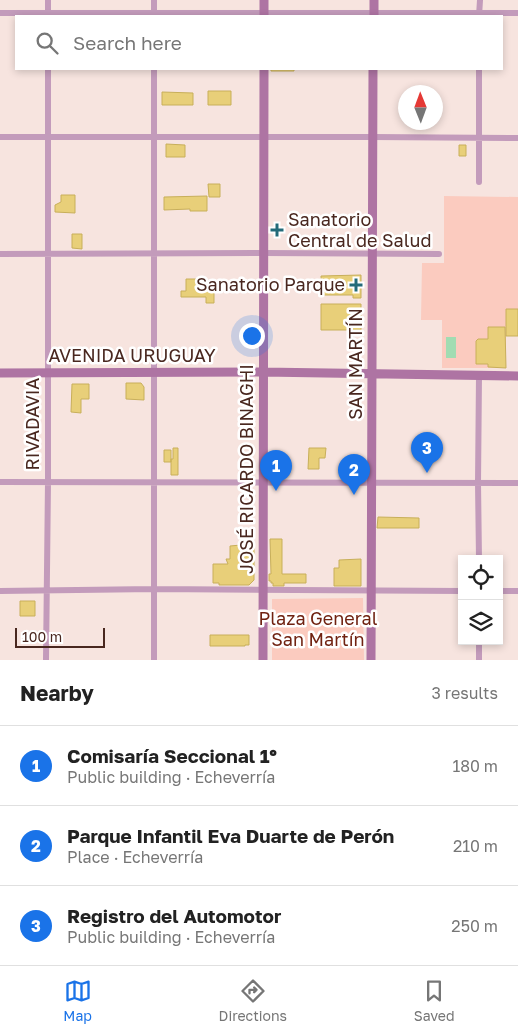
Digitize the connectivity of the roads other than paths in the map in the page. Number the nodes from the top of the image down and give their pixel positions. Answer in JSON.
{"nodes":[{"id":1,"x":48,"y":0,"type":"edge"},
{"id":2,"x":154,"y":0,"type":"edge"},
{"id":3,"x":264,"y":0,"type":"edge"},
{"id":4,"x":374,"y":0,"type":"edge"},
{"id":5,"x":480,"y":0,"type":"edge"},
{"id":6,"x":0,"y":13,"type":"edge"},
{"id":7,"x":518,"y":13,"type":"edge"},
{"id":8,"x":479,"y":14,"type":"edge"},
{"id":9,"x":48,"y":15,"type":"edge"},
{"id":10,"x":154,"y":15,"type":"edge"},
{"id":11,"x":264,"y":15,"type":"edge"},
{"id":12,"x":374,"y":15,"type":"edge"},
{"id":13,"x":48,"y":70,"type":"edge"},
{"id":14,"x":154,"y":70,"type":"edge"},
{"id":15,"x":264,"y":70,"type":"edge"},
{"id":16,"x":373,"y":70,"type":"edge"},
{"id":17,"x":479,"y":70,"type":"edge"},
{"id":18,"x":0,"y":137,"type":"edge"},
{"id":19,"x":48,"y":137,"type":"junction"},
{"id":20,"x":154,"y":137,"type":"junction"},
{"id":21,"x":264,"y":137,"type":"junction"},
{"id":22,"x":373,"y":137,"type":"junction"},
{"id":23,"x":478,"y":137,"type":"junction"},
{"id":24,"x":518,"y":138,"type":"edge"},
{"id":25,"x":479,"y":182,"type":"dead end"},
{"id":26,"x":264,"y":253,"type":"junction"},
{"id":27,"x":0,"y":254,"type":"edge"},
{"id":28,"x":48,"y":254,"type":"junction"},
{"id":29,"x":154,"y":254,"type":"junction"},
{"id":30,"x":373,"y":254,"type":"junction"},
{"id":31,"x":439,"y":254,"type":"dead end"},
{"id":32,"x":48,"y":372,"type":"junction"},
{"id":33,"x":154,"y":372,"type":"junction"},
{"id":34,"x":264,"y":372,"type":"junction"},
{"id":35,"x":0,"y":373,"type":"edge"},
{"id":36,"x":372,"y":374,"type":"junction"},
{"id":37,"x":479,"y":376,"type":"junction"},
{"id":38,"x":518,"y":376,"type":"edge"},
{"id":39,"x":0,"y":482,"type":"edge"},
{"id":40,"x":48,"y":482,"type":"junction"},
{"id":41,"x":155,"y":483,"type":"junction"},
{"id":42,"x":263,"y":483,"type":"junction"},
{"id":43,"x":372,"y":483,"type":"junction"},
{"id":44,"x":478,"y":483,"type":"junction"},
{"id":45,"x":518,"y":483,"type":"edge"},
{"id":46,"x":479,"y":555,"type":"edge"},
{"id":47,"x":154,"y":589,"type":"junction"},
{"id":48,"x":263,"y":590,"type":"junction"},
{"id":49,"x":371,"y":590,"type":"junction"},
{"id":50,"x":0,"y":591,"type":"edge"},
{"id":51,"x":46,"y":591,"type":"junction"},
{"id":52,"x":458,"y":591,"type":"edge"},
{"id":53,"x":503,"y":591,"type":"edge"},
{"id":54,"x":518,"y":591,"type":"edge"},
{"id":55,"x":479,"y":645,"type":"edge"},
{"id":56,"x":46,"y":660,"type":"edge"},
{"id":57,"x":154,"y":660,"type":"edge"},
{"id":58,"x":263,"y":660,"type":"edge"},
{"id":59,"x":371,"y":660,"type":"edge"},
{"id":60,"x":479,"y":660,"type":"edge"}],
"edges":[{"from":1,"to":9,"type":"street"},
{"from":2,"to":10,"type":"street"},
{"from":3,"to":11,"type":"street"},
{"from":4,"to":12,"type":"street"},
{"from":5,"to":8,"type":"street"},
{"from":6,"to":9,"type":"street"},
{"from":7,"to":8,"type":"street"},
{"from":8,"to":12,"type":"street"},
{"from":9,"to":10,"type":"street"},
{"from":10,"to":11,"type":"street"},
{"from":11,"to":12,"type":"street"},
{"from":13,"to":19,"type":"street","name":"RIVADAVIA"},
{"from":14,"to":20,"type":"street"},
{"from":15,"to":21,"type":"street","name":"JOSÉ RICARDO BINAGHI"},
{"from":16,"to":22,"type":"street","name":"SAN MARTÍN"},
{"from":17,"to":23,"type":"street"},
{"from":18,"to":19,"type":"street"},
{"from":19,"to":20,"type":"street"},
{"from":19,"to":28,"type":"street","name":"RIVADAVIA"},
{"from":20,"to":21,"type":"street"},
{"from":20,"to":29,"type":"street"},
{"from":21,"to":22,"type":"street"},
{"from":21,"to":26,"type":"street","name":"JOSÉ RICARDO BINAGHI"},
{"from":22,"to":23,"type":"street"},
{"from":22,"to":30,"type":"street","name":"SAN MARTÍN"},
{"from":23,"to":24,"type":"street"},
{"from":23,"to":25,"type":"street"},
{"from":26,"to":29,"type":"street"},
{"from":26,"to":30,"type":"street"},
{"from":26,"to":34,"type":"street","name":"JOSÉ RICARDO BINAGHI"},
{"from":27,"to":28,"type":"street"},
{"from":28,"to":29,"type":"street"},
{"from":28,"to":32,"type":"street","name":"RIVADAVIA"},
{"from":29,"to":33,"type":"street"},
{"from":30,"to":31,"type":"street"},
{"from":30,"to":36,"type":"street","name":"SAN MARTÍN"},
{"from":32,"to":33,"type":"street","name":"AVENIDA URUGUAY"},
{"from":32,"to":35,"type":"street","name":"AVENIDA URUGUAY"},
{"from":32,"to":40,"type":"street","name":"RIVADAVIA"},
{"from":33,"to":34,"type":"street","name":"AVENIDA URUGUAY"},
{"from":33,"to":41,"type":"street"},
{"from":34,"to":36,"type":"street","name":"AVENIDA URUGUAY"},
{"from":34,"to":42,"type":"street","name":"JOSÉ RICARDO BINAGHI"},
{"from":36,"to":37,"type":"street","name":"AVENIDA URUGUAY"},
{"from":36,"to":43,"type":"street","name":"SAN MARTÍN"},
{"from":37,"to":38,"type":"street","name":"AVENIDA URUGUAY"},
{"from":37,"to":44,"type":"street"},
{"from":39,"to":40,"type":"street"},
{"from":40,"to":41,"type":"street"},
{"from":40,"to":51,"type":"street","name":"RIVADAVIA"},
{"from":41,"to":42,"type":"street"},
{"from":41,"to":47,"type":"street"},
{"from":42,"to":43,"type":"street"},
{"from":42,"to":48,"type":"street","name":"JOSÉ RICARDO BINAGHI"},
{"from":43,"to":44,"type":"street"},
{"from":43,"to":49,"type":"street","name":"SAN MARTÍN"},
{"from":44,"to":45,"type":"street"},
{"from":44,"to":46,"type":"street"},
{"from":47,"to":48,"type":"street"},
{"from":47,"to":51,"type":"street"},
{"from":47,"to":57,"type":"street"},
{"from":48,"to":49,"type":"street"},
{"from":48,"to":58,"type":"street","name":"JOSÉ RICARDO BINAGHI"},
{"from":49,"to":52,"type":"street"},
{"from":49,"to":59,"type":"street","name":"SAN MARTÍN"},
{"from":50,"to":51,"type":"street"},
{"from":51,"to":56,"type":"street","name":"RIVADAVIA"},
{"from":53,"to":54,"type":"street"},
{"from":55,"to":60,"type":"street"}]}
